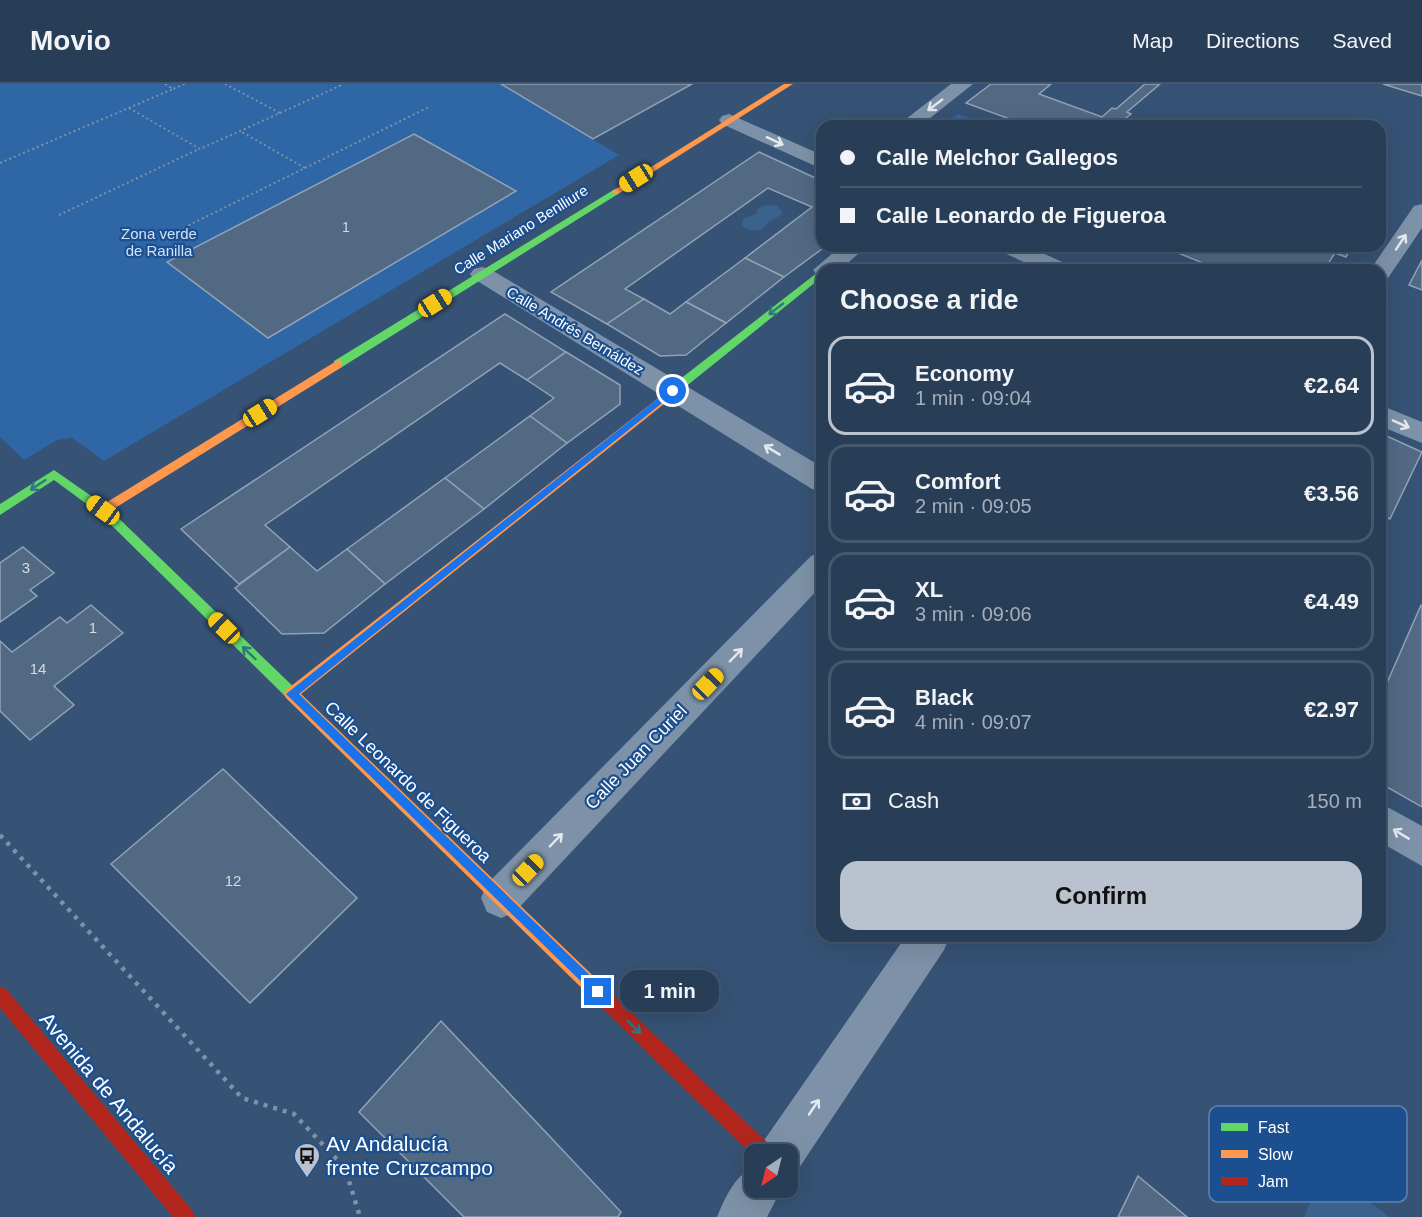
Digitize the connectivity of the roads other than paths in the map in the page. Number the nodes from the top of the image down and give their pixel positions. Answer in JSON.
{"nodes":[{"id":1,"x":789,"y":84,"type":"edge"},
{"id":2,"x":963,"y":84,"type":"edge"},
{"id":3,"x":729,"y":120,"type":"junction"},
{"id":4,"x":915,"y":120,"type":"edge"},
{"id":5,"x":816,"y":160,"type":"edge"},
{"id":6,"x":1422,"y":211,"type":"edge"},
{"id":7,"x":848,"y":252,"type":"edge"},
{"id":8,"x":1021,"y":252,"type":"edge"},
{"id":9,"x":833,"y":264,"type":"edge"},
{"id":10,"x":1048,"y":264,"type":"edge"},
{"id":11,"x":1386,"y":264,"type":"edge"},
{"id":12,"x":482,"y":274,"type":"junction"},
{"id":13,"x":816,"y":277,"type":"edge"},
{"id":14,"x":673,"y":391,"type":"junction"},
{"id":15,"x":1386,"y":418,"type":"edge"},
{"id":16,"x":1422,"y":433,"type":"edge"},
{"id":17,"x":816,"y":477,"type":"edge"},
{"id":18,"x":0,"y":510,"type":"edge"},
{"id":19,"x":103,"y":510,"type":"junction"},
{"id":20,"x":816,"y":571,"type":"edge"},
{"id":21,"x":291,"y":694,"type":"junction"},
{"id":22,"x":1386,"y":825,"type":"edge"},
{"id":23,"x":1422,"y":847,"type":"edge"},
{"id":24,"x":501,"y":898,"type":"junction"},
{"id":25,"x":926,"y":942,"type":"edge"},
{"id":26,"x":3,"y":1004,"type":"edge"},
{"id":27,"x":755,"y":1144,"type":"edge"},
{"id":28,"x":788,"y":1144,"type":"edge"},
{"id":29,"x":752,"y":1198,"type":"edge"},
{"id":30,"x":185,"y":1217,"type":"edge"},
{"id":31,"x":740,"y":1217,"type":"edge"}],
"edges":[{"from":1,"to":3,"type":"street","name":"Calle Mariano Benlliure"},
{"from":2,"to":4,"type":"street","one_way":true},
{"from":3,"to":5,"type":"street","one_way":true},
{"from":3,"to":12,"type":"street","name":"Calle Mariano Benlliure"},
{"from":11,"to":6,"type":"street","one_way":true},
{"from":7,"to":9,"type":"street"},
{"from":8,"to":10,"type":"street"},
{"from":12,"to":14,"type":"street","name":"Calle Andrés Bernáldez"},
{"from":12,"to":19,"type":"street","name":"Calle Mariano Benlliure"},
{"from":13,"to":14,"type":"street","one_way":true},
{"from":17,"to":14,"type":"street","name":"Calle Andrés Bernáldez","one_way":true},
{"from":14,"to":21,"type":"street"},
{"from":15,"to":16,"type":"street","one_way":true},
{"from":19,"to":18,"type":"street","one_way":true},
{"from":21,"to":19,"type":"street","name":"Calle Leonardo de Figueroa","one_way":true},
{"from":24,"to":20,"type":"street","name":"Calle Juan Curiel","one_way":true},
{"from":21,"to":24,"type":"street","name":"Calle Leonardo de Figueroa"},
{"from":23,"to":22,"type":"street","one_way":true},
{"from":24,"to":27,"type":"street","name":"Calle Leonardo de Figueroa","one_way":true},
{"from":28,"to":25,"type":"street","one_way":true},
{"from":26,"to":30,"type":"street","name":"Avenida de Andalucía"},
{"from":29,"to":31,"type":"street"}]}
